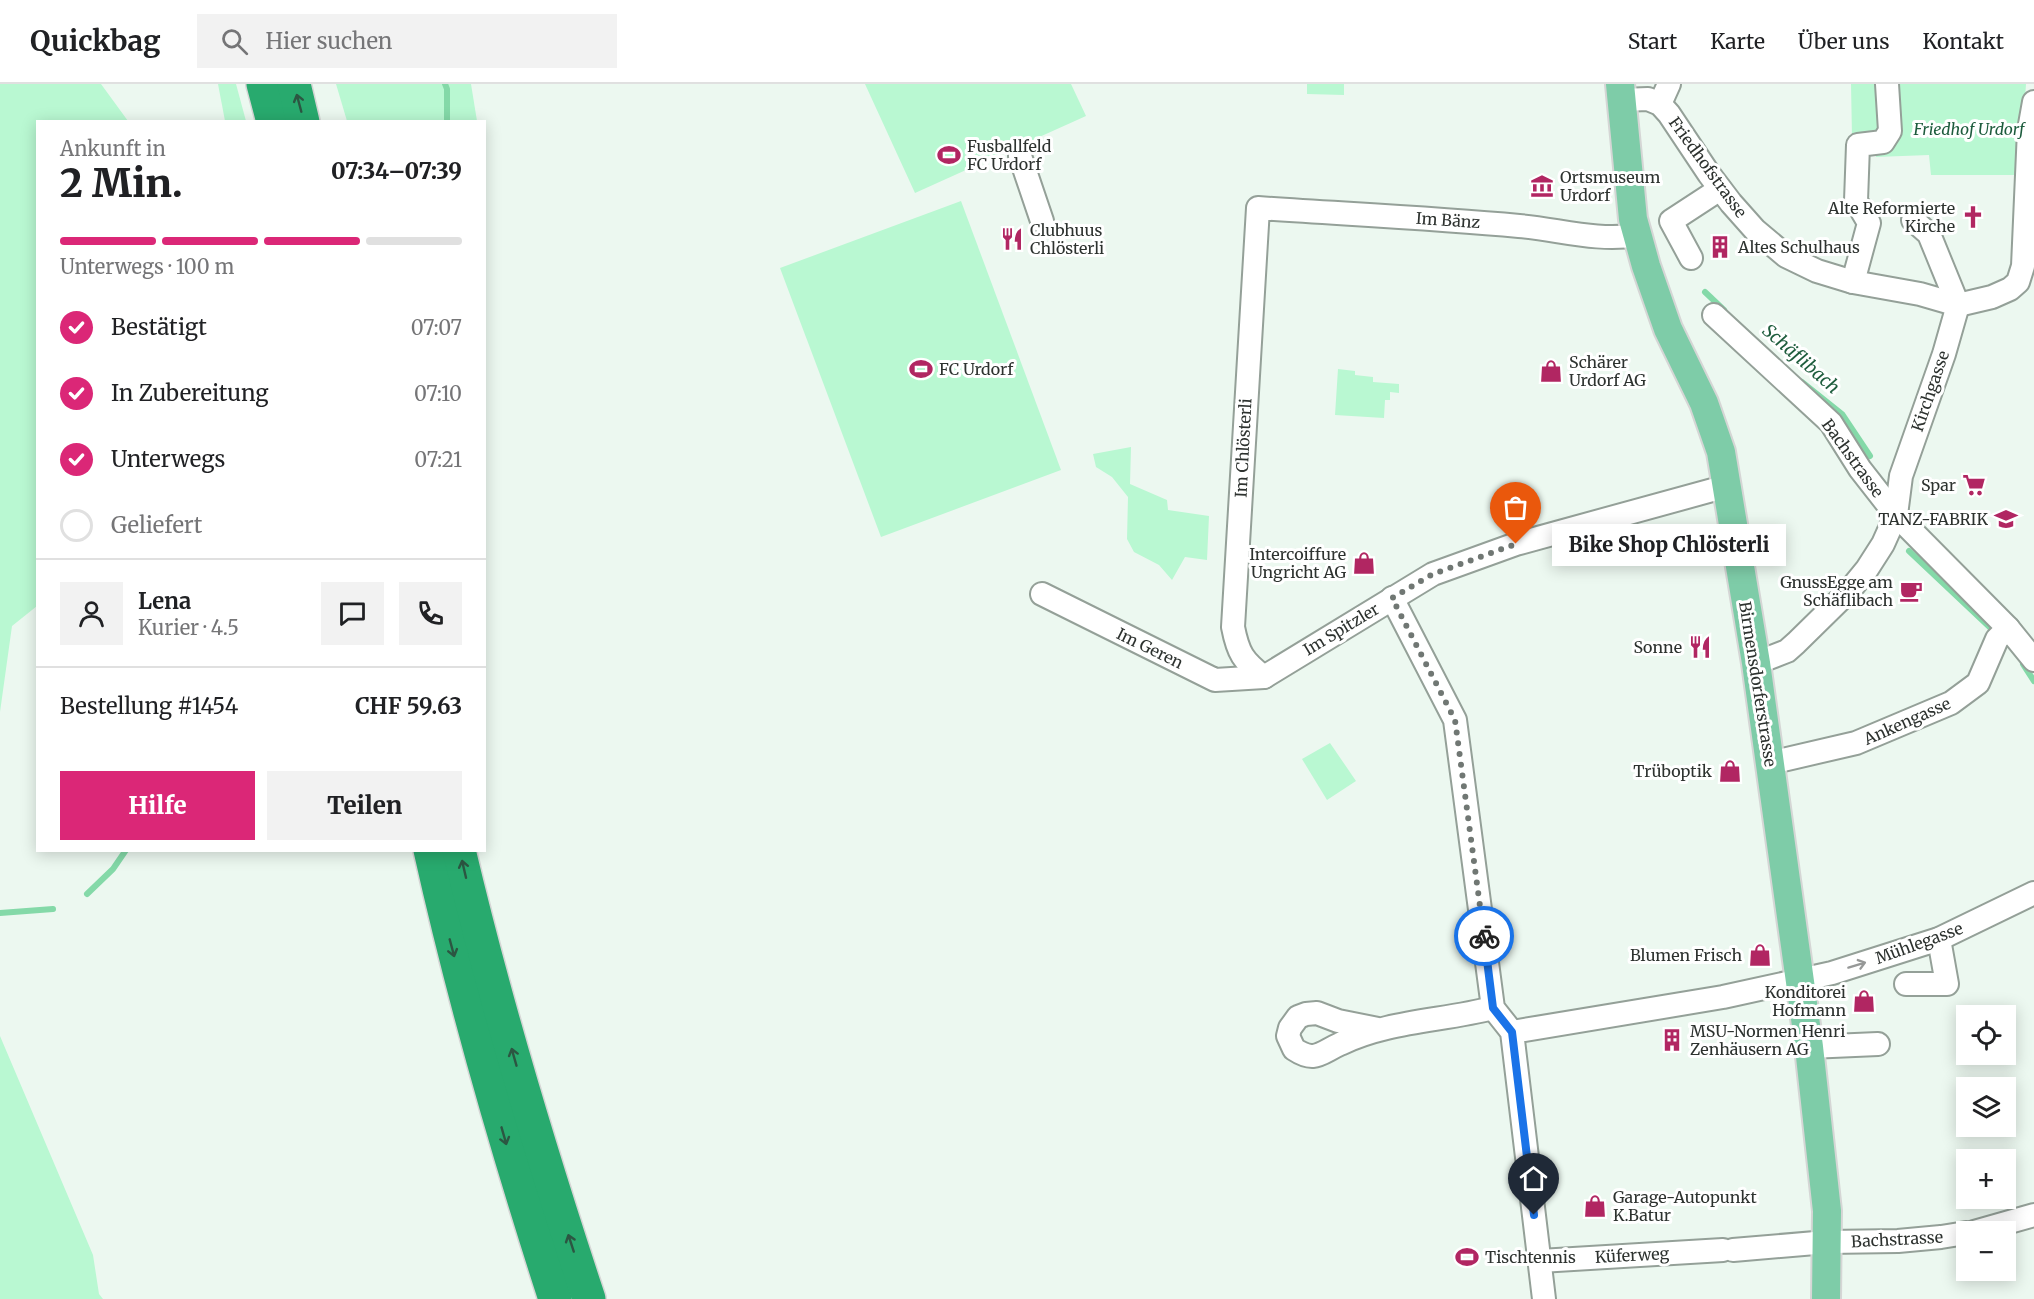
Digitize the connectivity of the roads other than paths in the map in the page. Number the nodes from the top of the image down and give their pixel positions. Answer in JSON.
{"nodes":[{"id":1,"x":263,"y":84,"type":"edge"},
{"id":2,"x":294,"y":84,"type":"edge"},
{"id":3,"x":1887,"y":84,"type":"edge"},
{"id":4,"x":1621,"y":92,"type":"edge"},
{"id":5,"x":1664,"y":94,"type":"edge"},
{"id":6,"x":2034,"y":102,"type":"edge"},
{"id":7,"x":272,"y":120,"type":"edge"},
{"id":8,"x":303,"y":120,"type":"edge"},
{"id":9,"x":1020,"y":156,"type":"dead end"},
{"id":10,"x":1720,"y":189,"type":"junction"},
{"id":11,"x":1258,"y":208,"type":"joint"},
{"id":12,"x":1042,"y":220,"type":"dead end"},
{"id":13,"x":1913,"y":220,"type":"dead end"},
{"id":14,"x":1637,"y":235,"type":"junction"},
{"id":15,"x":1691,"y":258,"type":"dead end"},
{"id":16,"x":1853,"y":282,"type":"junction"},
{"id":17,"x":2026,"y":285,"type":"edge"},
{"id":18,"x":1958,"y":305,"type":"junction"},
{"id":19,"x":1714,"y":315,"type":"dead end"},
{"id":20,"x":1727,"y":486,"type":"junction"},
{"id":21,"x":1896,"y":516,"type":"junction"},
{"id":22,"x":1042,"y":594,"type":"dead end"},
{"id":23,"x":1392,"y":598,"type":"junction"},
{"id":24,"x":2003,"y":633,"type":"junction"},
{"id":25,"x":2034,"y":660,"type":"edge"},
{"id":26,"x":1756,"y":663,"type":"junction"},
{"id":27,"x":1264,"y":677,"type":"junction"},
{"id":28,"x":1770,"y":763,"type":"junction"},
{"id":29,"x":430,"y":852,"type":"edge"},
{"id":30,"x":459,"y":852,"type":"edge"},
{"id":31,"x":2034,"y":893,"type":"edge"},
{"id":32,"x":1939,"y":939,"type":"junction"},
{"id":33,"x":1800,"y":979,"type":"junction"},
{"id":34,"x":1906,"y":984,"type":"dead end"},
{"id":35,"x":1493,"y":1008,"type":"junction"},
{"id":36,"x":1378,"y":1029,"type":"dead end"},
{"id":37,"x":1512,"y":1032,"type":"junction"},
{"id":38,"x":1878,"y":1044,"type":"dead end"},
{"id":39,"x":1809,"y":1047,"type":"junction"},
{"id":40,"x":2034,"y":1215,"type":"edge"},
{"id":41,"x":2013,"y":1221,"type":"edge"},
{"id":42,"x":1956,"y":1235,"type":"edge"},
{"id":43,"x":1827,"y":1242,"type":"junction"},
{"id":44,"x":1540,"y":1261,"type":"junction"},
{"id":45,"x":555,"y":1299,"type":"edge"},
{"id":46,"x":589,"y":1299,"type":"edge"},
{"id":47,"x":1544,"y":1299,"type":"edge"},
{"id":48,"x":1826,"y":1299,"type":"edge"}],
"edges":[{"from":1,"to":7,"type":"highway"},
{"from":8,"to":2,"type":"highway","one_way":true},
{"from":3,"to":16,"type":"street"},
{"from":4,"to":5,"type":"street","name":"Friedhofstrasse"},
{"from":4,"to":14,"type":"main road","name":"Birmensdorferstrasse"},
{"from":5,"to":10,"type":"street","name":"Friedhofstrasse"},
{"from":6,"to":17,"type":"street"},
{"from":9,"to":12,"type":"street"},
{"from":10,"to":15,"type":"street"},
{"from":10,"to":16,"type":"street","name":"Friedhofstrasse"},
{"from":11,"to":14,"type":"street","name":"Im Bänz"},
{"from":11,"to":27,"type":"street","name":"Im Chlösterli"},
{"from":13,"to":18,"type":"street"},
{"from":14,"to":20,"type":"main road","name":"Birmensdorferstrasse"},
{"from":16,"to":18,"type":"street","name":"Friedhofstrasse"},
{"from":17,"to":18,"type":"street"},
{"from":18,"to":21,"type":"street","name":"Kirchgasse"},
{"from":19,"to":21,"type":"street","name":"Bachstrasse"},
{"from":20,"to":23,"type":"street","name":"Im Spitzler"},
{"from":20,"to":26,"type":"main road","name":"Birmensdorferstrasse"},
{"from":21,"to":24,"type":"street","name":"Bachstrasse"},
{"from":21,"to":26,"type":"street","name":"Kirchgasse"},
{"from":22,"to":27,"type":"street","name":"Im Geren"},
{"from":23,"to":27,"type":"street","name":"Im Spitzler"},
{"from":23,"to":35,"type":"street"},
{"from":24,"to":25,"type":"street","name":"Bachstrasse"},
{"from":24,"to":28,"type":"street","name":"Ankengasse"},
{"from":26,"to":28,"type":"main road","name":"Birmensdorferstrasse"},
{"from":28,"to":33,"type":"main road","name":"Birmensdorferstrasse"},
{"from":29,"to":45,"type":"highway","one_way":true},
{"from":46,"to":30,"type":"highway","one_way":true},
{"from":31,"to":32,"type":"street","name":"Mühlegasse"},
{"from":33,"to":32,"type":"street","name":"Mühlegasse","one_way":true},
{"from":32,"to":34,"type":"street"},
{"from":33,"to":37,"type":"street","name":"Mühlegasse"},
{"from":33,"to":39,"type":"main road","name":"Birmensdorferstrasse"},
{"from":35,"to":36,"type":"street"},
{"from":35,"to":37,"type":"street"},
{"from":37,"to":44,"type":"street"},
{"from":38,"to":39,"type":"street"},
{"from":39,"to":43,"type":"main road","name":"Birmensdorferstrasse"},
{"from":40,"to":41,"type":"street"},
{"from":42,"to":43,"type":"street","name":"Bachstrasse"},
{"from":43,"to":44,"type":"street","name":"Küferweg"},
{"from":43,"to":48,"type":"main road","name":"Birmensdorferstrasse"},
{"from":44,"to":47,"type":"street"}]}
